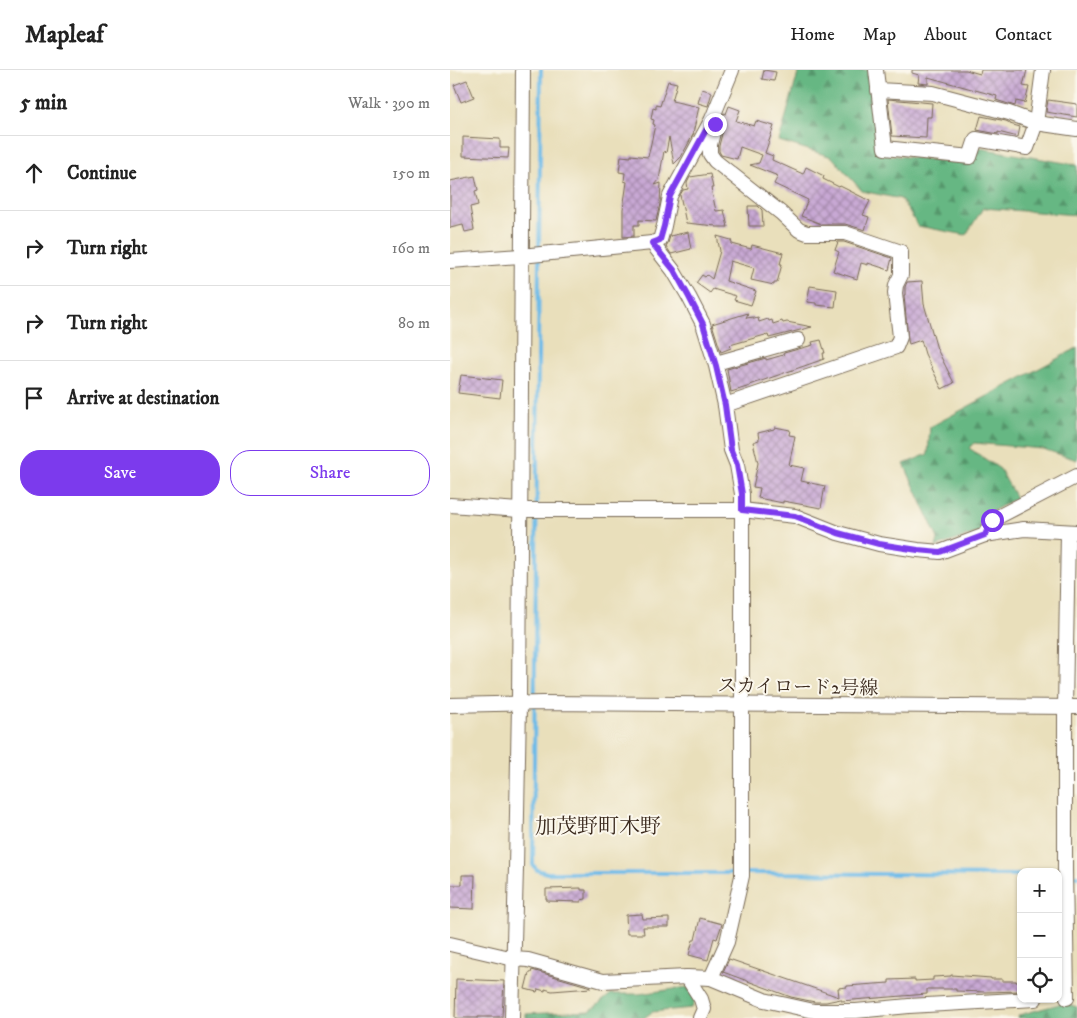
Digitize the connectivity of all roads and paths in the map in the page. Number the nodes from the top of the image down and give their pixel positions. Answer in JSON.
{"nodes":[{"id":1,"x":523,"y":70,"type":"edge"},
{"id":2,"x":732,"y":70,"type":"edge"},
{"id":3,"x":876,"y":70,"type":"edge"},
{"id":4,"x":1042,"y":70,"type":"edge"},
{"id":5,"x":878,"y":90,"type":"junction"},
{"id":6,"x":712,"y":119,"type":"junction"},
{"id":7,"x":1036,"y":123,"type":"junction"},
{"id":8,"x":1077,"y":130,"type":"edge"},
{"id":9,"x":652,"y":243,"type":"junction"},
{"id":10,"x":521,"y":256,"type":"junction"},
{"id":11,"x":450,"y":260,"type":"edge"},
{"id":12,"x":798,"y":340,"type":"dead end"},
{"id":13,"x":716,"y":364,"type":"junction"},
{"id":14,"x":725,"y":405,"type":"junction"},
{"id":15,"x":1077,"y":476,"type":"edge"},
{"id":16,"x":450,"y":505,"type":"edge"},
{"id":17,"x":530,"y":510,"type":"junction"},
{"id":18,"x":742,"y":510,"type":"junction"},
{"id":19,"x":1072,"y":532,"type":"edge"},
{"id":20,"x":985,"y":535,"type":"junction"},
{"id":21,"x":530,"y":704,"type":"junction"},
{"id":22,"x":742,"y":704,"type":"junction"},
{"id":23,"x":450,"y":705,"type":"edge"},
{"id":24,"x":1071,"y":707,"type":"edge"},
{"id":25,"x":1068,"y":873,"type":"edge"},
{"id":26,"x":450,"y":944,"type":"edge"},
{"id":27,"x":514,"y":959,"type":"junction"},
{"id":28,"x":687,"y":977,"type":"junction"},
{"id":29,"x":711,"y":978,"type":"junction"},
{"id":30,"x":1068,"y":998,"type":"edge"},
{"id":31,"x":1017,"y":1000,"type":"edge"},
{"id":32,"x":512,"y":1018,"type":"edge"},
{"id":33,"x":700,"y":1018,"type":"edge"}],
"edges":[{"from":1,"to":10,"type":"street"},
{"from":2,"to":6,"type":"street"},
{"from":3,"to":5,"type":"street"},
{"from":4,"to":7,"type":"street"},
{"from":5,"to":7,"type":"street"},
{"from":5,"to":7,"type":"street"},
{"from":6,"to":9,"type":"street"},
{"from":6,"to":14,"type":"street"},
{"from":7,"to":8,"type":"street"},
{"from":9,"to":10,"type":"street"},
{"from":9,"to":13,"type":"street"},
{"from":10,"to":11,"type":"street"},
{"from":10,"to":17,"type":"street"},
{"from":12,"to":13,"type":"street"},
{"from":13,"to":14,"type":"street"},
{"from":14,"to":18,"type":"street"},
{"from":15,"to":20,"type":"street"},
{"from":16,"to":17,"type":"street"},
{"from":17,"to":18,"type":"street"},
{"from":17,"to":21,"type":"street"},
{"from":18,"to":20,"type":"street"},
{"from":18,"to":22,"type":"street"},
{"from":19,"to":20,"type":"street"},
{"from":19,"to":24,"type":"street"},
{"from":21,"to":22,"type":"street","name":"スカイロード2号線"},
{"from":21,"to":23,"type":"street","name":"スカイロード2号線"},
{"from":21,"to":27,"type":"street"},
{"from":22,"to":24,"type":"street","name":"スカイロード2号線"},
{"from":22,"to":29,"type":"street"},
{"from":24,"to":25,"type":"street"},
{"from":25,"to":30,"type":"street"},
{"from":26,"to":27,"type":"street"},
{"from":27,"to":28,"type":"street"},
{"from":27,"to":32,"type":"street"},
{"from":28,"to":29,"type":"street"},
{"from":28,"to":33,"type":"street"},
{"from":29,"to":31,"type":"street"}]}
